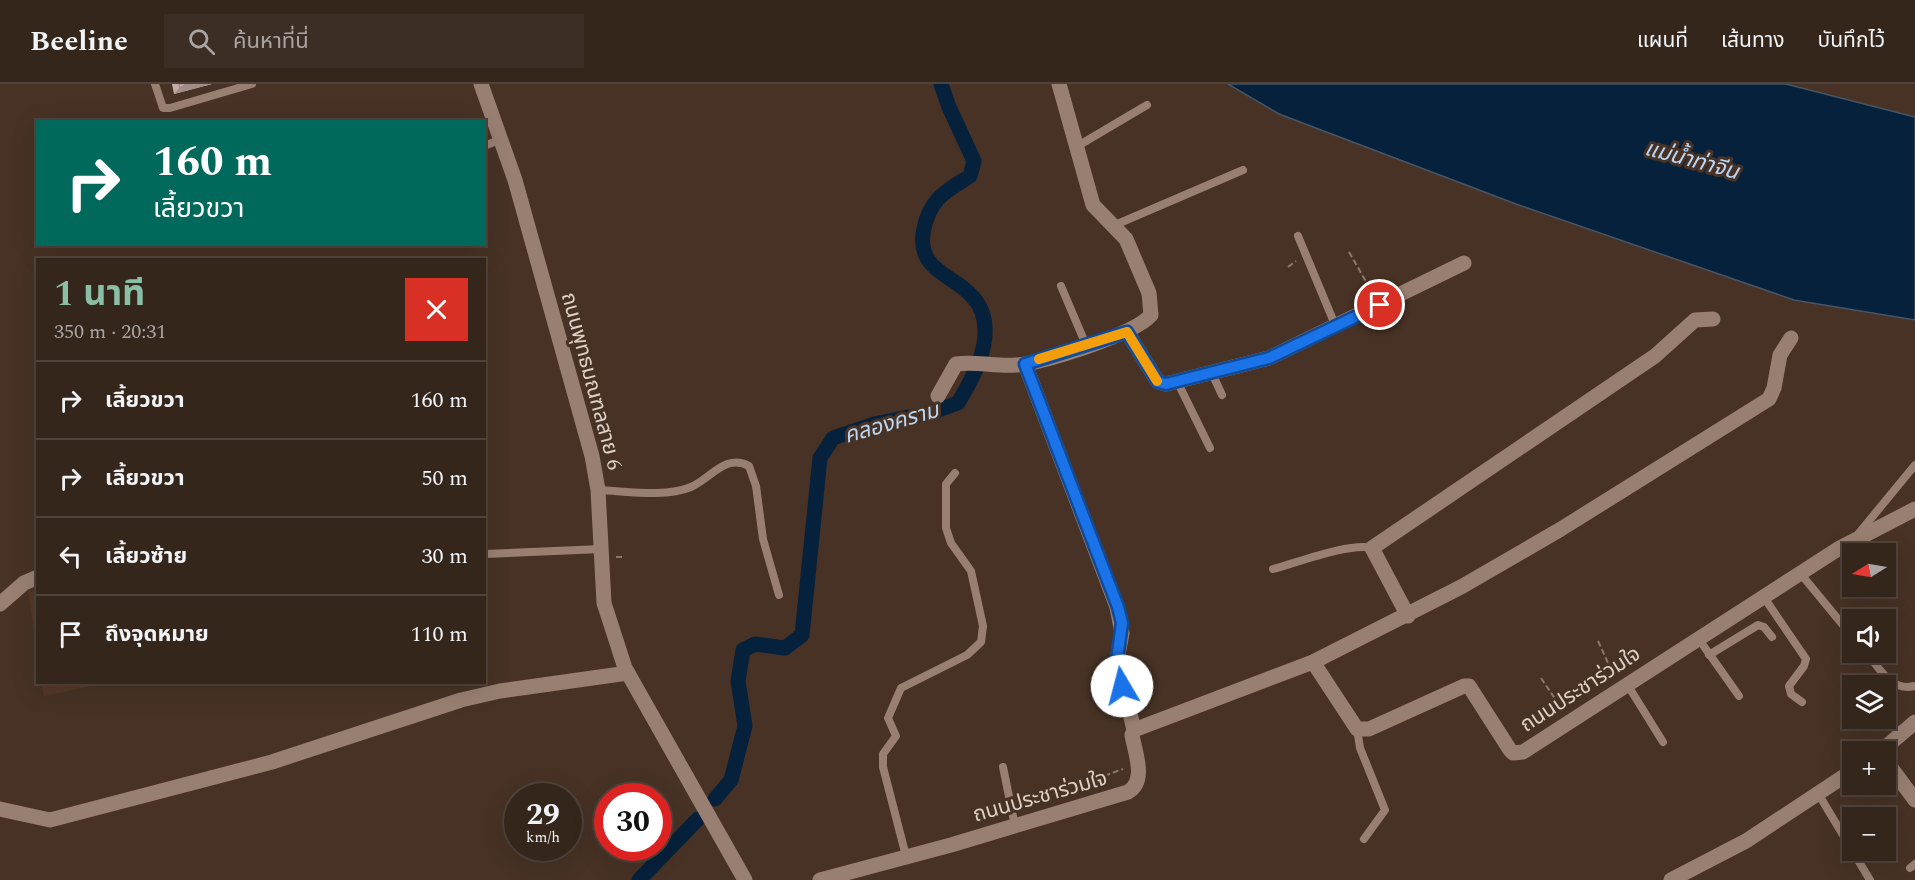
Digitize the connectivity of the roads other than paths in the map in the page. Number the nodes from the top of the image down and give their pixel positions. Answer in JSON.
{"nodes":[{"id":1,"x":155,"y":84,"type":"edge"},
{"id":2,"x":252,"y":84,"type":"edge"},
{"id":3,"x":481,"y":84,"type":"edge"},
{"id":4,"x":1059,"y":84,"type":"edge"},
{"id":5,"x":1147,"y":105,"type":"dead end"},
{"id":6,"x":502,"y":139,"type":"junction"},
{"id":7,"x":486,"y":145,"type":"edge"},
{"id":8,"x":1076,"y":147,"type":"junction"},
{"id":9,"x":1243,"y":170,"type":"dead end"},
{"id":10,"x":1115,"y":225,"type":"junction"},
{"id":11,"x":1298,"y":236,"type":"dead end"},
{"id":12,"x":1464,"y":263,"type":"dead end"},
{"id":13,"x":1061,"y":286,"type":"dead end"},
{"id":14,"x":1713,"y":319,"type":"dead end"},
{"id":15,"x":1336,"y":327,"type":"junction"},
{"id":16,"x":1127,"y":332,"type":"junction"},
{"id":17,"x":1791,"y":338,"type":"dead end"},
{"id":18,"x":1086,"y":345,"type":"junction"},
{"id":19,"x":1025,"y":364,"type":"junction"},
{"id":20,"x":1211,"y":371,"type":"junction"},
{"id":21,"x":1177,"y":381,"type":"junction"},
{"id":22,"x":1222,"y":395,"type":"dead end"},
{"id":23,"x":938,"y":396,"type":"dead end"},
{"id":24,"x":1210,"y":448,"type":"dead end"},
{"id":25,"x":1915,"y":465,"type":"edge"},
{"id":26,"x":955,"y":473,"type":"dead end"},
{"id":27,"x":598,"y":490,"type":"junction"},
{"id":28,"x":1915,"y":509,"type":"edge"},
{"id":29,"x":1852,"y":541,"type":"junction"},
{"id":30,"x":1372,"y":548,"type":"junction"},
{"id":31,"x":601,"y":549,"type":"junction"},
{"id":32,"x":486,"y":554,"type":"edge"},
{"id":33,"x":1272,"y":569,"type":"dead end"},
{"id":34,"x":1800,"y":573,"type":"junction"},
{"id":35,"x":36,"y":578,"type":"edge"},
{"id":36,"x":779,"y":595,"type":"dead end"},
{"id":37,"x":1763,"y":596,"type":"junction"},
{"id":38,"x":0,"y":604,"type":"edge"},
{"id":39,"x":1408,"y":616,"type":"junction"},
{"id":40,"x":1842,"y":624,"type":"edge"},
{"id":41,"x":1772,"y":637,"type":"dead end"},
{"id":42,"x":1698,"y":638,"type":"junction"},
{"id":43,"x":1709,"y":655,"type":"junction"},
{"id":44,"x":1314,"y":662,"type":"junction"},
{"id":45,"x":1875,"y":663,"type":"edge"},
{"id":46,"x":628,"y":673,"type":"junction"},
{"id":47,"x":1915,"y":686,"type":"edge"},
{"id":48,"x":1623,"y":687,"type":"junction"},
{"id":49,"x":1739,"y":696,"type":"dead end"},
{"id":50,"x":1802,"y":702,"type":"dead end"},
{"id":51,"x":1915,"y":722,"type":"edge"},
{"id":52,"x":1357,"y":729,"type":"junction"},
{"id":53,"x":1134,"y":730,"type":"junction"},
{"id":54,"x":1893,"y":741,"type":"edge"},
{"id":55,"x":1663,"y":742,"type":"dead end"},
{"id":56,"x":1003,"y":767,"type":"dead end"},
{"id":57,"x":1896,"y":774,"type":"edge"},
{"id":58,"x":1842,"y":778,"type":"edge"},
{"id":59,"x":1818,"y":795,"type":"junction"},
{"id":60,"x":1915,"y":800,"type":"edge"},
{"id":61,"x":0,"y":809,"type":"edge"},
{"id":62,"x":1015,"y":826,"type":"junction"},
{"id":63,"x":1364,"y":839,"type":"dead end"},
{"id":64,"x":906,"y":856,"type":"junction"},
{"id":65,"x":745,"y":880,"type":"edge"},
{"id":66,"x":820,"y":880,"type":"edge"},
{"id":67,"x":1671,"y":880,"type":"edge"},
{"id":68,"x":1870,"y":880,"type":"edge"}],
"edges":[{"from":1,"to":2,"type":"lane"},
{"from":3,"to":6,"type":"street","name":"ถนนพุทธมณฑลสาย 6"},
{"from":4,"to":8,"type":"street"},
{"from":5,"to":8,"type":"lane"},
{"from":6,"to":7,"type":"lane"},
{"from":6,"to":27,"type":"street","name":"ถนนพุทธมณฑลสาย 6"},
{"from":8,"to":10,"type":"street"},
{"from":9,"to":10,"type":"lane"},
{"from":10,"to":16,"type":"street"},
{"from":11,"to":15,"type":"lane"},
{"from":12,"to":15,"type":"street"},
{"from":13,"to":18,"type":"lane"},
{"from":14,"to":30,"type":"street"},
{"from":15,"to":20,"type":"street"},
{"from":16,"to":18,"type":"street"},
{"from":16,"to":21,"type":"street"},
{"from":17,"to":39,"type":"street"},
{"from":18,"to":19,"type":"street"},
{"from":19,"to":23,"type":"street"},
{"from":19,"to":53,"type":"street","name":"ถนนประชาร่วมใจ"},
{"from":20,"to":21,"type":"street"},
{"from":20,"to":22,"type":"lane"},
{"from":21,"to":24,"type":"lane"},
{"from":25,"to":29,"type":"lane"},
{"from":26,"to":64,"type":"lane"},
{"from":27,"to":31,"type":"street","name":"ถนนพุทธมณฑลสาย 6"},
{"from":27,"to":36,"type":"lane"},
{"from":28,"to":29,"type":"street","name":"ถนนประชาร่วมใจ"},
{"from":29,"to":34,"type":"street","name":"ถนนประชาร่วมใจ"},
{"from":30,"to":33,"type":"lane"},
{"from":30,"to":39,"type":"street"},
{"from":31,"to":32,"type":"lane"},
{"from":31,"to":46,"type":"street","name":"ถนนพุทธมณฑลสาย 6"},
{"from":34,"to":37,"type":"street","name":"ถนนประชาร่วมใจ"},
{"from":34,"to":40,"type":"lane"},
{"from":35,"to":38,"type":"street"},
{"from":37,"to":42,"type":"street","name":"ถนนประชาร่วมใจ"},
{"from":37,"to":50,"type":"lane"},
{"from":39,"to":44,"type":"street"},
{"from":41,"to":43,"type":"lane"},
{"from":42,"to":43,"type":"lane"},
{"from":42,"to":48,"type":"street","name":"ถนนประชาร่วมใจ"},
{"from":43,"to":49,"type":"lane"},
{"from":44,"to":52,"type":"street"},
{"from":44,"to":53,"type":"street"},
{"from":45,"to":47,"type":"lane"},
{"from":46,"to":61,"type":"street"},
{"from":46,"to":65,"type":"street","name":"ถนนพุทธมณฑลสาย 6"},
{"from":48,"to":52,"type":"street","name":"ถนนประชาร่วมใจ"},
{"from":48,"to":55,"type":"lane"},
{"from":51,"to":54,"type":"street"},
{"from":52,"to":63,"type":"lane"},
{"from":53,"to":62,"type":"street","name":"ถนนประชาร่วมใจ"},
{"from":56,"to":62,"type":"lane"},
{"from":57,"to":60,"type":"street"},
{"from":58,"to":59,"type":"street"},
{"from":59,"to":67,"type":"street"},
{"from":59,"to":68,"type":"lane"},
{"from":62,"to":64,"type":"street","name":"ถนนประชาร่วมใจ"},
{"from":64,"to":66,"type":"street","name":"ถนนประชาร่วมใจ"}]}
